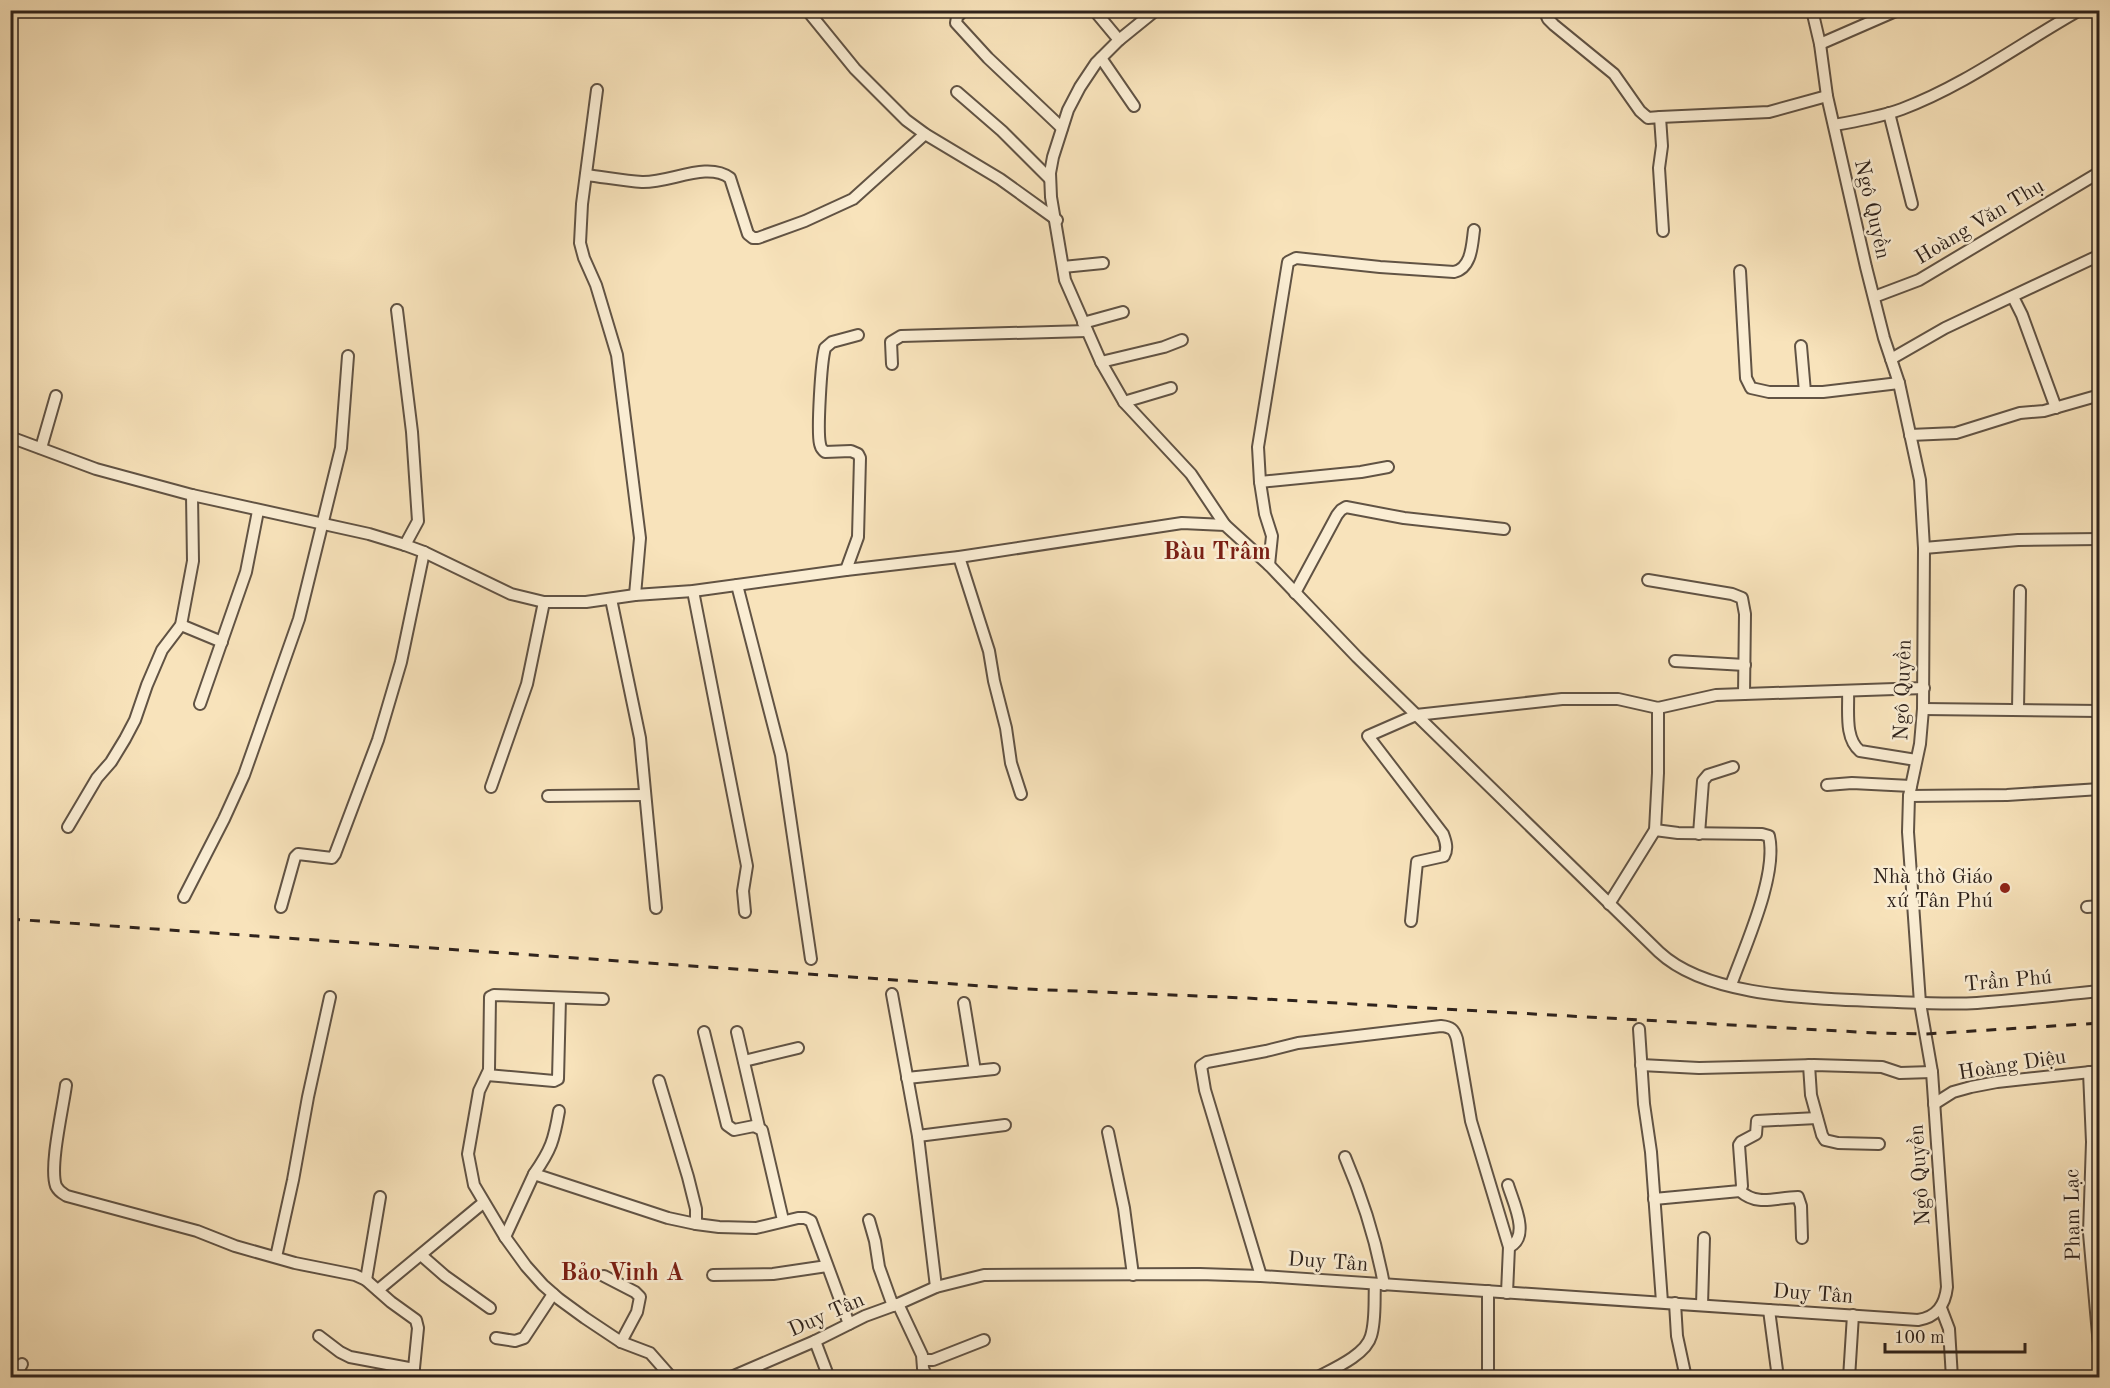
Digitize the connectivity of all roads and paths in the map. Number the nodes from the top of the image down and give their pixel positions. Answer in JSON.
{"nodes":[{"id":1,"x":807,"y":10,"type":"edge"},
{"id":2,"x":964,"y":10,"type":"edge"},
{"id":3,"x":1094,"y":10,"type":"edge"},
{"id":4,"x":1156,"y":10,"type":"edge"},
{"id":5,"x":1544,"y":10,"type":"edge"},
{"id":6,"x":1812,"y":10,"type":"edge"},
{"id":7,"x":1898,"y":10,"type":"edge"},
{"id":8,"x":2080,"y":10,"type":"edge"},
{"id":9,"x":1119,"y":40,"type":"junction"},
{"id":10,"x":1820,"y":44,"type":"junction"},
{"id":11,"x":1101,"y":58,"type":"junction"},
{"id":12,"x":597,"y":90,"type":"dead end"},
{"id":13,"x":957,"y":92,"type":"dead end"},
{"id":14,"x":1827,"y":96,"type":"junction"},
{"id":15,"x":1134,"y":106,"type":"dead end"},
{"id":16,"x":1888,"y":113,"type":"junction"},
{"id":17,"x":1660,"y":117,"type":"junction"},
{"id":18,"x":1834,"y":125,"type":"junction"},
{"id":19,"x":1062,"y":128,"type":"junction"},
{"id":20,"x":925,"y":134,"type":"junction"},
{"id":21,"x":2100,"y":172,"type":"edge"},
{"id":22,"x":586,"y":175,"type":"junction"},
{"id":23,"x":1050,"y":180,"type":"junction"},
{"id":24,"x":1912,"y":204,"type":"dead end"},
{"id":25,"x":1057,"y":220,"type":"junction"},
{"id":26,"x":1474,"y":230,"type":"dead end"},
{"id":27,"x":1663,"y":231,"type":"dead end"},
{"id":28,"x":2100,"y":255,"type":"edge"},
{"id":29,"x":1103,"y":263,"type":"dead end"},
{"id":30,"x":1063,"y":267,"type":"junction"},
{"id":31,"x":1740,"y":271,"type":"dead end"},
{"id":32,"x":1874,"y":297,"type":"junction"},
{"id":33,"x":2013,"y":297,"type":"junction"},
{"id":34,"x":397,"y":310,"type":"dead end"},
{"id":35,"x":1123,"y":312,"type":"dead end"},
{"id":36,"x":1085,"y":327,"type":"junction"},
{"id":37,"x":858,"y":335,"type":"dead end"},
{"id":38,"x":1182,"y":340,"type":"dead end"},
{"id":39,"x":1801,"y":346,"type":"dead end"},
{"id":40,"x":348,"y":356,"type":"dead end"},
{"id":41,"x":1891,"y":359,"type":"junction"},
{"id":42,"x":1101,"y":363,"type":"junction"},
{"id":43,"x":892,"y":364,"type":"dead end"},
{"id":44,"x":1899,"y":383,"type":"junction"},
{"id":45,"x":1171,"y":388,"type":"dead end"},
{"id":46,"x":1805,"y":392,"type":"junction"},
{"id":47,"x":2100,"y":395,"type":"edge"},
{"id":48,"x":56,"y":396,"type":"dead end"},
{"id":49,"x":1124,"y":402,"type":"junction"},
{"id":50,"x":2056,"y":408,"type":"junction"},
{"id":51,"x":1910,"y":435,"type":"junction"},
{"id":52,"x":10,"y":438,"type":"edge"},
{"id":53,"x":41,"y":448,"type":"junction"},
{"id":54,"x":1388,"y":467,"type":"dead end"},
{"id":55,"x":1260,"y":482,"type":"junction"},
{"id":56,"x":192,"y":495,"type":"junction"},
{"id":57,"x":258,"y":511,"type":"junction"},
{"id":58,"x":323,"y":525,"type":"junction"},
{"id":59,"x":1225,"y":525,"type":"junction"},
{"id":60,"x":1504,"y":529,"type":"dead end"},
{"id":61,"x":2100,"y":539,"type":"edge"},
{"id":62,"x":405,"y":545,"type":"junction"},
{"id":63,"x":1924,"y":548,"type":"junction"},
{"id":64,"x":424,"y":552,"type":"junction"},
{"id":65,"x":959,"y":557,"type":"junction"},
{"id":66,"x":1269,"y":565,"type":"junction"},
{"id":67,"x":846,"y":570,"type":"junction"},
{"id":68,"x":1648,"y":580,"type":"dead end"},
{"id":69,"x":737,"y":585,"type":"junction"},
{"id":70,"x":693,"y":591,"type":"junction"},
{"id":71,"x":2020,"y":591,"type":"dead end"},
{"id":72,"x":1294,"y":592,"type":"junction"},
{"id":73,"x":635,"y":595,"type":"junction"},
{"id":74,"x":610,"y":599,"type":"junction"},
{"id":75,"x":544,"y":602,"type":"junction"},
{"id":76,"x":181,"y":625,"type":"junction"},
{"id":77,"x":222,"y":642,"type":"junction"},
{"id":78,"x":1675,"y":661,"type":"dead end"},
{"id":79,"x":1745,"y":665,"type":"junction"},
{"id":80,"x":1924,"y":688,"type":"junction"},
{"id":81,"x":1848,"y":691,"type":"junction"},
{"id":82,"x":1744,"y":694,"type":"junction"},
{"id":83,"x":200,"y":704,"type":"dead end"},
{"id":84,"x":1658,"y":708,"type":"junction"},
{"id":85,"x":1923,"y":709,"type":"junction"},
{"id":86,"x":2018,"y":709,"type":"junction"},
{"id":87,"x":2100,"y":711,"type":"edge"},
{"id":88,"x":1416,"y":715,"type":"junction"},
{"id":89,"x":1916,"y":760,"type":"junction"},
{"id":90,"x":1733,"y":767,"type":"dead end"},
{"id":91,"x":1827,"y":785,"type":"dead end"},
{"id":92,"x":491,"y":787,"type":"dead end"},
{"id":93,"x":2100,"y":789,"type":"edge"},
{"id":94,"x":1910,"y":791,"type":"junction"},
{"id":95,"x":1021,"y":794,"type":"dead end"},
{"id":96,"x":645,"y":795,"type":"junction"},
{"id":97,"x":548,"y":796,"type":"dead end"},
{"id":98,"x":68,"y":827,"type":"dead end"},
{"id":99,"x":1655,"y":830,"type":"junction"},
{"id":100,"x":1699,"y":834,"type":"junction"},
{"id":101,"x":184,"y":897,"type":"dead end"},
{"id":102,"x":1609,"y":904,"type":"junction"},
{"id":103,"x":2100,"y":906,"type":"edge"},
{"id":104,"x":281,"y":907,"type":"dead end"},
{"id":105,"x":2086,"y":907,"type":"dead end"},
{"id":106,"x":656,"y":908,"type":"dead end"},
{"id":107,"x":745,"y":912,"type":"dead end"},
{"id":108,"x":1411,"y":921,"type":"dead end"},
{"id":109,"x":811,"y":959,"type":"dead end"},
{"id":110,"x":1731,"y":985,"type":"junction"},
{"id":111,"x":2100,"y":991,"type":"edge"},
{"id":112,"x":892,"y":994,"type":"dead end"},
{"id":113,"x":330,"y":997,"type":"dead end"},
{"id":114,"x":560,"y":998,"type":"junction"},
{"id":115,"x":603,"y":999,"type":"dead end"},
{"id":116,"x":964,"y":1003,"type":"dead end"},
{"id":117,"x":1920,"y":1003,"type":"junction"},
{"id":118,"x":1639,"y":1029,"type":"dead end"},
{"id":119,"x":704,"y":1032,"type":"dead end"},
{"id":120,"x":737,"y":1032,"type":"dead end"},
{"id":121,"x":798,"y":1048,"type":"dead end"},
{"id":122,"x":744,"y":1061,"type":"junction"},
{"id":123,"x":1641,"y":1065,"type":"junction"},
{"id":124,"x":1809,"y":1065,"type":"junction"},
{"id":125,"x":994,"y":1069,"type":"dead end"},
{"id":126,"x":975,"y":1071,"type":"junction"},
{"id":127,"x":1932,"y":1072,"type":"junction"},
{"id":128,"x":2094,"y":1072,"type":"edge"},
{"id":129,"x":487,"y":1075,"type":"junction"},
{"id":130,"x":907,"y":1078,"type":"junction"},
{"id":131,"x":659,"y":1081,"type":"dead end"},
{"id":132,"x":66,"y":1085,"type":"dead end"},
{"id":133,"x":1934,"y":1104,"type":"junction"},
{"id":134,"x":559,"y":1112,"type":"dead end"},
{"id":135,"x":1817,"y":1118,"type":"junction"},
{"id":136,"x":1005,"y":1125,"type":"dead end"},
{"id":137,"x":759,"y":1127,"type":"junction"},
{"id":138,"x":1108,"y":1132,"type":"dead end"},
{"id":139,"x":918,"y":1136,"type":"junction"},
{"id":140,"x":1879,"y":1144,"type":"dead end"},
{"id":141,"x":1345,"y":1157,"type":"dead end"},
{"id":142,"x":534,"y":1174,"type":"junction"},
{"id":143,"x":1508,"y":1185,"type":"dead end"},
{"id":144,"x":1740,"y":1191,"type":"junction"},
{"id":145,"x":380,"y":1197,"type":"dead end"},
{"id":146,"x":1654,"y":1199,"type":"junction"},
{"id":147,"x":483,"y":1203,"type":"junction"},
{"id":148,"x":783,"y":1220,"type":"junction"},
{"id":149,"x":869,"y":1221,"type":"dead end"},
{"id":150,"x":696,"y":1224,"type":"junction"},
{"id":151,"x":506,"y":1237,"type":"junction"},
{"id":152,"x":1704,"y":1238,"type":"dead end"},
{"id":153,"x":1802,"y":1238,"type":"dead end"},
{"id":154,"x":1509,"y":1247,"type":"junction"},
{"id":155,"x":421,"y":1255,"type":"junction"},
{"id":156,"x":276,"y":1257,"type":"junction"},
{"id":157,"x":827,"y":1266,"type":"junction"},
{"id":158,"x":713,"y":1275,"type":"dead end"},
{"id":159,"x":1133,"y":1275,"type":"junction"},
{"id":160,"x":604,"y":1276,"type":"dead end"},
{"id":161,"x":1261,"y":1276,"type":"junction"},
{"id":162,"x":366,"y":1280,"type":"junction"},
{"id":163,"x":1379,"y":1284,"type":"junction"},
{"id":164,"x":936,"y":1287,"type":"junction"},
{"id":165,"x":378,"y":1290,"type":"junction"},
{"id":166,"x":1488,"y":1292,"type":"junction"},
{"id":167,"x":1507,"y":1293,"type":"junction"},
{"id":168,"x":553,"y":1294,"type":"junction"},
{"id":169,"x":1662,"y":1302,"type":"junction"},
{"id":170,"x":1675,"y":1303,"type":"junction"},
{"id":171,"x":895,"y":1305,"type":"junction"},
{"id":172,"x":1702,"y":1305,"type":"junction"},
{"id":173,"x":490,"y":1308,"type":"dead end"},
{"id":174,"x":1941,"y":1308,"type":"junction"},
{"id":175,"x":1769,"y":1310,"type":"junction"},
{"id":176,"x":1853,"y":1315,"type":"junction"},
{"id":177,"x":849,"y":1324,"type":"junction"},
{"id":178,"x":319,"y":1336,"type":"dead end"},
{"id":179,"x":496,"y":1338,"type":"dead end"},
{"id":180,"x":984,"y":1340,"type":"dead end"},
{"id":181,"x":815,"y":1341,"type":"junction"},
{"id":182,"x":621,"y":1342,"type":"junction"},
{"id":183,"x":2100,"y":1357,"type":"edge"},
{"id":184,"x":923,"y":1360,"type":"junction"},
{"id":185,"x":22,"y":1364,"type":"dead end"},
{"id":186,"x":413,"y":1373,"type":"edge"},
{"id":187,"x":14,"y":1377,"type":"edge"},
{"id":188,"x":672,"y":1377,"type":"edge"},
{"id":189,"x":729,"y":1377,"type":"edge"},
{"id":190,"x":829,"y":1377,"type":"edge"},
{"id":191,"x":927,"y":1377,"type":"edge"},
{"id":192,"x":1316,"y":1377,"type":"edge"},
{"id":193,"x":1488,"y":1377,"type":"edge"},
{"id":194,"x":1686,"y":1377,"type":"edge"},
{"id":195,"x":1778,"y":1377,"type":"edge"},
{"id":196,"x":1849,"y":1377,"type":"edge"},
{"id":197,"x":1952,"y":1377,"type":"edge"}],
"edges":[{"from":1,"to":20,"type":"street"},
{"from":2,"to":19,"type":"street"},
{"from":3,"to":9,"type":"street"},
{"from":4,"to":9,"type":"street","name":"Trần Phú"},
{"from":5,"to":17,"type":"street"},
{"from":6,"to":10,"type":"street","name":"Ngô Quyền"},
{"from":7,"to":10,"type":"street"},
{"from":8,"to":16,"type":"street"},
{"from":9,"to":11,"type":"street","name":"Trần Phú"},
{"from":10,"to":14,"type":"street","name":"Ngô Quyền"},
{"from":11,"to":15,"type":"street"},
{"from":11,"to":19,"type":"street","name":"Trần Phú"},
{"from":12,"to":22,"type":"street"},
{"from":13,"to":23,"type":"street"},
{"from":14,"to":17,"type":"street"},
{"from":14,"to":18,"type":"street","name":"Ngô Quyền"},
{"from":16,"to":18,"type":"street"},
{"from":16,"to":24,"type":"street"},
{"from":17,"to":27,"type":"street"},
{"from":18,"to":32,"type":"street","name":"Ngô Quyền"},
{"from":19,"to":23,"type":"street","name":"Trần Phú"},
{"from":20,"to":22,"type":"street"},
{"from":20,"to":25,"type":"street"},
{"from":21,"to":32,"type":"street","name":"Hoàng Văn Thụ"},
{"from":22,"to":73,"type":"street"},
{"from":23,"to":25,"type":"street","name":"Trần Phú"},
{"from":25,"to":30,"type":"street","name":"Trần Phú"},
{"from":26,"to":55,"type":"street"},
{"from":28,"to":33,"type":"street"},
{"from":29,"to":30,"type":"street"},
{"from":30,"to":36,"type":"street","name":"Trần Phú"},
{"from":31,"to":46,"type":"street"},
{"from":32,"to":41,"type":"street","name":"Ngô Quyền"},
{"from":33,"to":41,"type":"street"},
{"from":33,"to":50,"type":"street"},
{"from":34,"to":62,"type":"street"},
{"from":35,"to":36,"type":"street"},
{"from":36,"to":42,"type":"street","name":"Trần Phú"},
{"from":36,"to":43,"type":"street"},
{"from":37,"to":67,"type":"street"},
{"from":38,"to":42,"type":"street"},
{"from":39,"to":46,"type":"street"},
{"from":40,"to":58,"type":"street"},
{"from":41,"to":44,"type":"street","name":"Ngô Quyền"},
{"from":42,"to":49,"type":"street","name":"Trần Phú"},
{"from":44,"to":46,"type":"street"},
{"from":44,"to":51,"type":"street","name":"Ngô Quyền"},
{"from":45,"to":49,"type":"street"},
{"from":47,"to":50,"type":"street"},
{"from":48,"to":53,"type":"street"},
{"from":49,"to":59,"type":"street","name":"Trần Phú"},
{"from":50,"to":51,"type":"street"},
{"from":51,"to":63,"type":"street","name":"Ngô Quyền"},
{"from":52,"to":53,"type":"street"},
{"from":53,"to":56,"type":"street"},
{"from":54,"to":55,"type":"street"},
{"from":55,"to":66,"type":"street"},
{"from":56,"to":57,"type":"street"},
{"from":56,"to":76,"type":"street"},
{"from":57,"to":58,"type":"street"},
{"from":57,"to":77,"type":"street"},
{"from":58,"to":62,"type":"street"},
{"from":58,"to":101,"type":"street"},
{"from":59,"to":65,"type":"street"},
{"from":59,"to":66,"type":"street","name":"Trần Phú"},
{"from":60,"to":72,"type":"street"},
{"from":61,"to":63,"type":"street"},
{"from":62,"to":64,"type":"street"},
{"from":63,"to":80,"type":"street","name":"Ngô Quyền"},
{"from":64,"to":75,"type":"street"},
{"from":64,"to":104,"type":"street"},
{"from":65,"to":67,"type":"street"},
{"from":65,"to":95,"type":"street"},
{"from":66,"to":72,"type":"street","name":"Trần Phú"},
{"from":67,"to":69,"type":"street"},
{"from":68,"to":79,"type":"street"},
{"from":69,"to":70,"type":"street"},
{"from":69,"to":109,"type":"street"},
{"from":70,"to":73,"type":"street"},
{"from":70,"to":107,"type":"street"},
{"from":71,"to":86,"type":"street"},
{"from":72,"to":88,"type":"street","name":"Trần Phú"},
{"from":73,"to":74,"type":"street"},
{"from":74,"to":75,"type":"street"},
{"from":74,"to":96,"type":"street"},
{"from":75,"to":92,"type":"street"},
{"from":76,"to":77,"type":"street"},
{"from":76,"to":98,"type":"street"},
{"from":77,"to":83,"type":"street"},
{"from":78,"to":79,"type":"street"},
{"from":79,"to":82,"type":"street"},
{"from":80,"to":81,"type":"street"},
{"from":80,"to":85,"type":"street","name":"Ngô Quyền"},
{"from":81,"to":82,"type":"street"},
{"from":81,"to":89,"type":"street"},
{"from":82,"to":84,"type":"street"},
{"from":84,"to":88,"type":"street"},
{"from":84,"to":99,"type":"street"},
{"from":85,"to":86,"type":"street"},
{"from":85,"to":89,"type":"street","name":"Ngô Quyền"},
{"from":86,"to":87,"type":"street"},
{"from":88,"to":102,"type":"street","name":"Trần Phú"},
{"from":88,"to":108,"type":"street"},
{"from":89,"to":94,"type":"street","name":"Ngô Quyền"},
{"from":90,"to":100,"type":"street"},
{"from":91,"to":94,"type":"street"},
{"from":93,"to":94,"type":"street"},
{"from":94,"to":117,"type":"street","name":"Ngô Quyền"},
{"from":96,"to":97,"type":"street"},
{"from":96,"to":106,"type":"street"},
{"from":99,"to":100,"type":"street"},
{"from":99,"to":102,"type":"street"},
{"from":100,"to":110,"type":"street"},
{"from":102,"to":110,"type":"street","name":"Trần Phú"},
{"from":103,"to":105,"type":"street"},
{"from":110,"to":117,"type":"street","name":"Trần Phú"},
{"from":111,"to":117,"type":"street","name":"Trần Phú"},
{"from":112,"to":130,"type":"street"},
{"from":113,"to":156,"type":"street"},
{"from":114,"to":115,"type":"street"},
{"from":114,"to":129,"type":"street"},
{"from":114,"to":129,"type":"street"},
{"from":116,"to":126,"type":"street"},
{"from":117,"to":127,"type":"street","name":"Ngô Quyền"},
{"from":118,"to":123,"type":"street"},
{"from":119,"to":137,"type":"street"},
{"from":120,"to":122,"type":"street"},
{"from":121,"to":122,"type":"street"},
{"from":122,"to":137,"type":"street"},
{"from":123,"to":124,"type":"street"},
{"from":123,"to":146,"type":"street"},
{"from":124,"to":127,"type":"street"},
{"from":124,"to":135,"type":"street"},
{"from":125,"to":126,"type":"street"},
{"from":126,"to":130,"type":"street"},
{"from":127,"to":133,"type":"street","name":"Ngô Quyền"},
{"from":128,"to":133,"type":"street","name":"Hoàng Diệu"},
{"from":128,"to":183,"type":"street","name":"Phạm Lạc"},
{"from":129,"to":147,"type":"street"},
{"from":130,"to":139,"type":"street"},
{"from":131,"to":150,"type":"street"},
{"from":132,"to":156,"type":"street"},
{"from":133,"to":174,"type":"street","name":"Ngô Quyền"},
{"from":134,"to":142,"type":"street"},
{"from":135,"to":140,"type":"street"},
{"from":135,"to":144,"type":"street"},
{"from":136,"to":139,"type":"street"},
{"from":137,"to":148,"type":"street"},
{"from":138,"to":159,"type":"street"},
{"from":139,"to":164,"type":"street"},
{"from":141,"to":163,"type":"street"},
{"from":142,"to":150,"type":"street"},
{"from":142,"to":151,"type":"street"},
{"from":143,"to":154,"type":"street"},
{"from":144,"to":146,"type":"street"},
{"from":144,"to":153,"type":"street"},
{"from":145,"to":162,"type":"street"},
{"from":146,"to":169,"type":"street"},
{"from":147,"to":151,"type":"street"},
{"from":147,"to":155,"type":"street"},
{"from":148,"to":150,"type":"street"},
{"from":148,"to":157,"type":"street"},
{"from":149,"to":171,"type":"street"},
{"from":151,"to":168,"type":"street"},
{"from":152,"to":172,"type":"street"},
{"from":154,"to":161,"type":"street"},
{"from":154,"to":167,"type":"street"},
{"from":155,"to":165,"type":"street"},
{"from":155,"to":173,"type":"street"},
{"from":156,"to":162,"type":"street"},
{"from":157,"to":158,"type":"street"},
{"from":157,"to":177,"type":"street"},
{"from":159,"to":161,"type":"street","name":"Duy Tân"},
{"from":159,"to":164,"type":"street","name":"Duy Tân"},
{"from":160,"to":182,"type":"street"},
{"from":161,"to":163,"type":"street","name":"Duy Tân"},
{"from":162,"to":165,"type":"street"},
{"from":163,"to":166,"type":"street","name":"Duy Tân"},
{"from":163,"to":192,"type":"street"},
{"from":164,"to":171,"type":"street","name":"Duy Tân"},
{"from":165,"to":186,"type":"street"},
{"from":166,"to":167,"type":"street","name":"Duy Tân"},
{"from":166,"to":193,"type":"street"},
{"from":167,"to":169,"type":"street","name":"Duy Tân"},
{"from":168,"to":179,"type":"street"},
{"from":168,"to":182,"type":"street"},
{"from":169,"to":170,"type":"street","name":"Duy Tân"},
{"from":170,"to":172,"type":"street","name":"Duy Tân"},
{"from":170,"to":194,"type":"street"},
{"from":171,"to":177,"type":"street","name":"Duy Tân"},
{"from":171,"to":184,"type":"street"},
{"from":172,"to":175,"type":"street","name":"Duy Tân"},
{"from":174,"to":176,"type":"street","name":"Duy Tân"},
{"from":174,"to":197,"type":"street","name":"Ngô Quyền"},
{"from":175,"to":176,"type":"street","name":"Duy Tân"},
{"from":175,"to":195,"type":"street"},
{"from":176,"to":196,"type":"street"},
{"from":177,"to":181,"type":"street","name":"Duy Tân"},
{"from":178,"to":186,"type":"street"},
{"from":180,"to":184,"type":"street"},
{"from":181,"to":189,"type":"street","name":"Duy Tân"},
{"from":181,"to":190,"type":"street"},
{"from":182,"to":188,"type":"street"},
{"from":184,"to":191,"type":"street"},
{"from":185,"to":187,"type":"street"}]}
